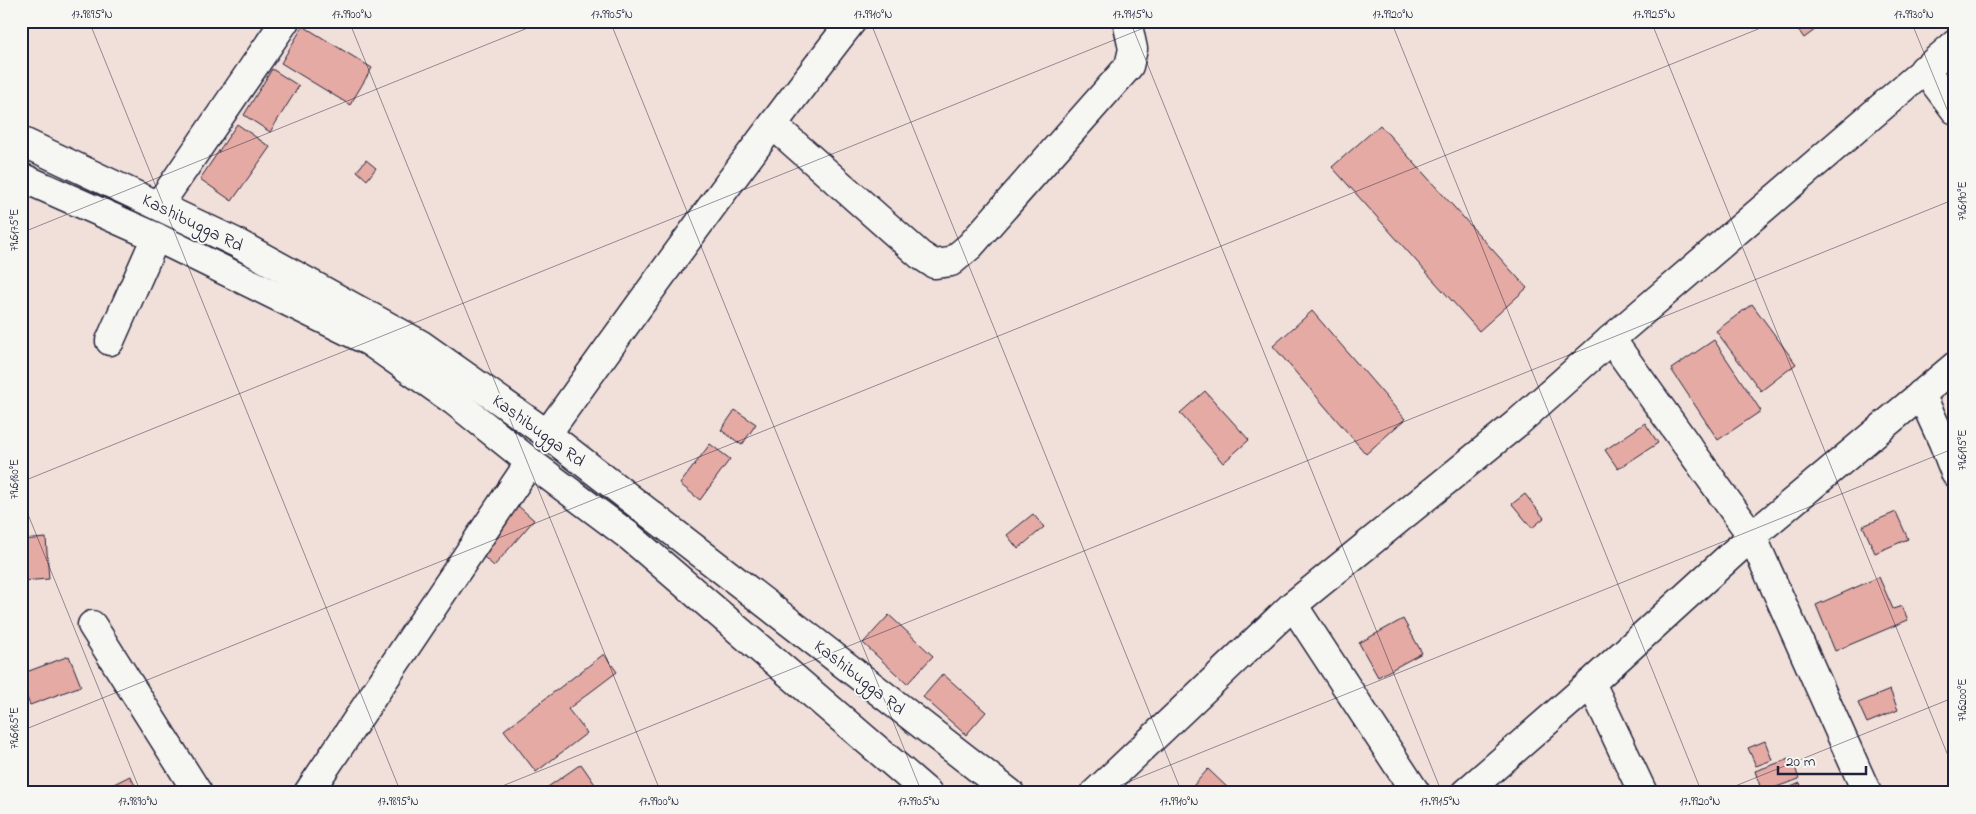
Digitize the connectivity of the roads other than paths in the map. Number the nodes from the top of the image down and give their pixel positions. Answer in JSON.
{"nodes":[{"id":1,"x":285,"y":21,"type":"edge"},
{"id":2,"x":852,"y":21,"type":"edge"},
{"id":3,"x":1127,"y":21,"type":"edge"},
{"id":4,"x":1955,"y":44,"type":"edge"},
{"id":5,"x":1924,"y":69,"type":"junction"},
{"id":6,"x":1955,"y":110,"type":"edge"},
{"id":7,"x":773,"y":125,"type":"junction"},
{"id":8,"x":21,"y":141,"type":"edge"},
{"id":9,"x":21,"y":177,"type":"edge"},
{"id":10,"x":159,"y":205,"type":"junction"},
{"id":11,"x":156,"y":237,"type":"junction"},
{"id":12,"x":1611,"y":339,"type":"junction"},
{"id":13,"x":110,"y":341,"type":"dead end"},
{"id":14,"x":1955,"y":366,"type":"edge"},
{"id":15,"x":1921,"y":394,"type":"junction"},
{"id":16,"x":547,"y":434,"type":"junction"},
{"id":17,"x":1949,"y":439,"type":"edge"},
{"id":18,"x":530,"y":462,"type":"junction"},
{"id":19,"x":1955,"y":473,"type":"edge"},
{"id":20,"x":1752,"y":536,"type":"junction"},
{"id":21,"x":1292,"y":605,"type":"junction"},
{"id":22,"x":92,"y":625,"type":"dead end"},
{"id":23,"x":1591,"y":683,"type":"junction"},
{"id":24,"x":198,"y":793,"type":"edge"},
{"id":25,"x":308,"y":793,"type":"edge"},
{"id":26,"x":928,"y":793,"type":"edge"},
{"id":27,"x":1010,"y":793,"type":"edge"},
{"id":28,"x":1095,"y":793,"type":"edge"},
{"id":29,"x":1416,"y":793,"type":"edge"},
{"id":30,"x":1465,"y":793,"type":"edge"},
{"id":31,"x":1643,"y":793,"type":"edge"},
{"id":32,"x":1867,"y":793,"type":"edge"}],
"edges":[{"from":1,"to":10,"type":"street"},
{"from":2,"to":7,"type":"street"},
{"from":3,"to":7,"type":"street"},
{"from":4,"to":5,"type":"street"},
{"from":5,"to":6,"type":"street"},
{"from":5,"to":12,"type":"street"},
{"from":7,"to":16,"type":"street"},
{"from":8,"to":10,"type":"street","name":"Kashibugga Rd"},
{"from":9,"to":11,"type":"street","name":"Kashibugga Rd"},
{"from":10,"to":16,"type":"street","name":"Kashibugga Rd"},
{"from":11,"to":13,"type":"street"},
{"from":11,"to":18,"type":"street","name":"Kashibugga Rd"},
{"from":12,"to":20,"type":"street"},
{"from":12,"to":21,"type":"street"},
{"from":14,"to":15,"type":"street"},
{"from":15,"to":17,"type":"street"},
{"from":15,"to":20,"type":"street"},
{"from":16,"to":27,"type":"street","name":"Kashibugga Rd"},
{"from":17,"to":19,"type":"street"},
{"from":18,"to":25,"type":"street"},
{"from":18,"to":26,"type":"street","name":"Kashibugga Rd"},
{"from":20,"to":23,"type":"street"},
{"from":20,"to":32,"type":"street"},
{"from":21,"to":28,"type":"street"},
{"from":21,"to":29,"type":"street"},
{"from":22,"to":24,"type":"street"},
{"from":23,"to":30,"type":"street"},
{"from":23,"to":31,"type":"street"}]}
